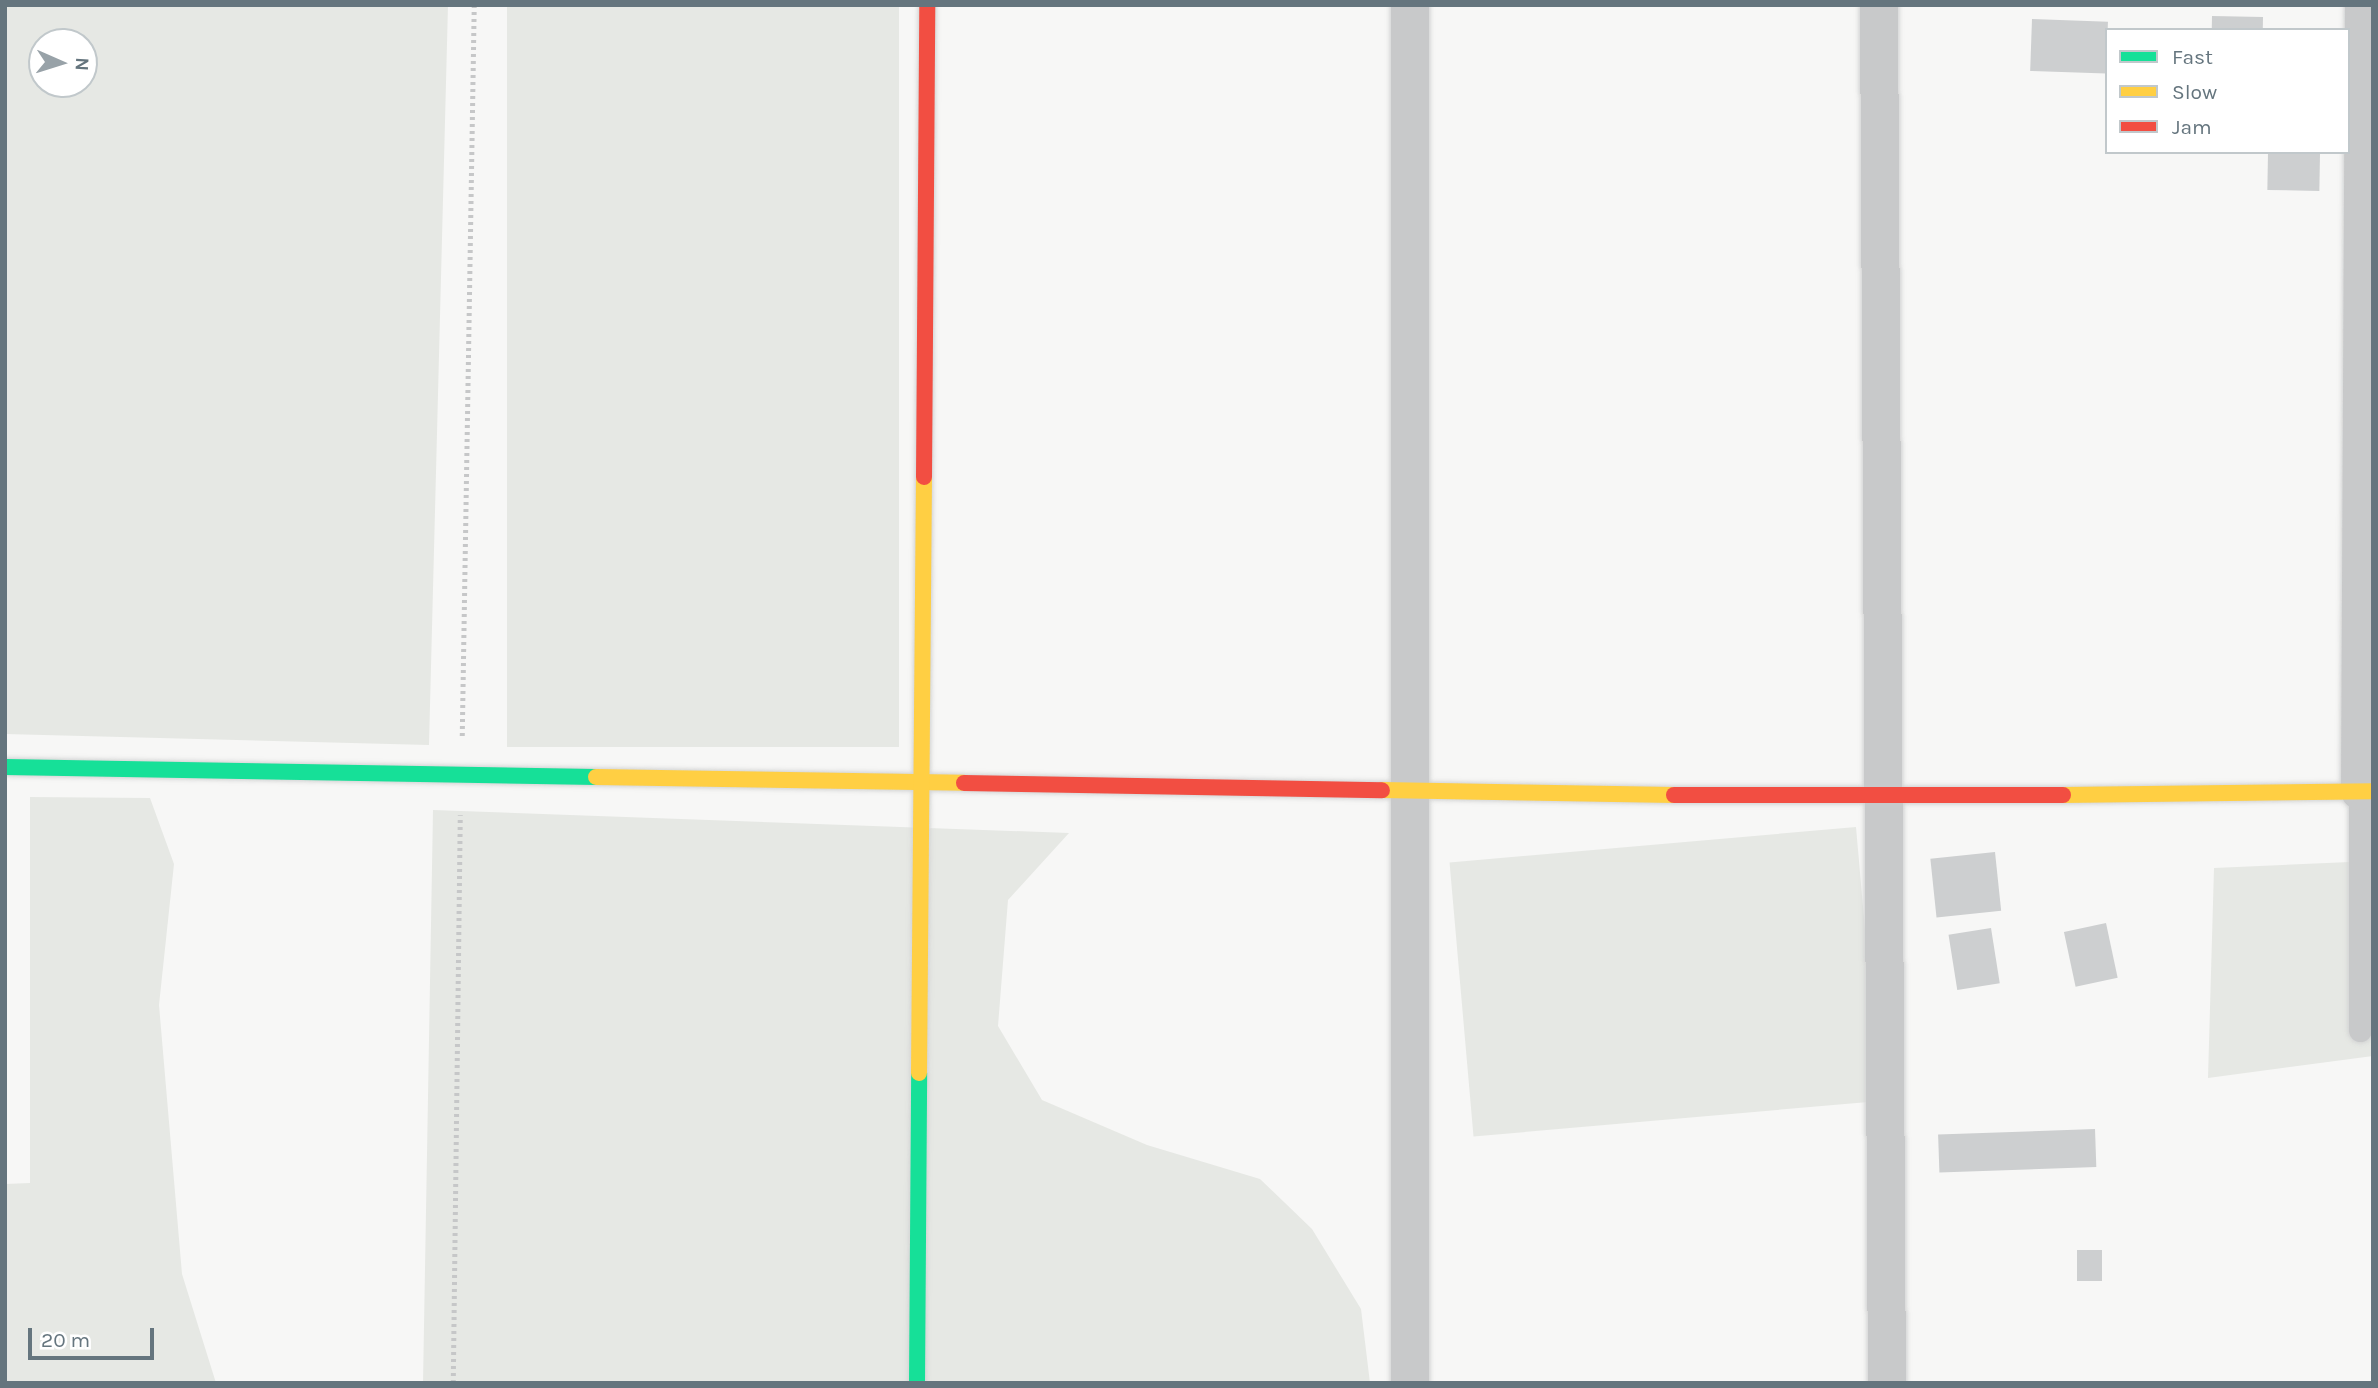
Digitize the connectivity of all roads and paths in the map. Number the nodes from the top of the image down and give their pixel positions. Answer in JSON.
{"nodes":[{"id":1,"x":474,"y":5,"type":"edge"},
{"id":2,"x":927,"y":5,"type":"edge"},
{"id":3,"x":1410,"y":5,"type":"edge"},
{"id":4,"x":1879,"y":5,"type":"edge"},
{"id":5,"x":2364,"y":5,"type":"edge"},
{"id":6,"x":5,"y":767,"type":"edge"},
{"id":7,"x":461,"y":774,"type":"junction"},
{"id":8,"x":921,"y":782,"type":"junction"},
{"id":9,"x":1412,"y":790,"type":"junction"},
{"id":10,"x":2367,"y":791,"type":"edge"},
{"id":11,"x":1881,"y":798,"type":"junction"},
{"id":12,"x":2360,"y":1030,"type":"dead end"},
{"id":13,"x":453,"y":1383,"type":"edge"},
{"id":14,"x":917,"y":1383,"type":"edge"},
{"id":15,"x":1410,"y":1383,"type":"edge"},
{"id":16,"x":1887,"y":1383,"type":"edge"}],
"edges":[{"from":1,"to":7,"type":"path"},
{"from":2,"to":8,"type":"street"},
{"from":3,"to":9,"type":"street"},
{"from":4,"to":11,"type":"street"},
{"from":5,"to":10,"type":"street"},
{"from":6,"to":7,"type":"street"},
{"from":7,"to":8,"type":"street"},
{"from":7,"to":13,"type":"path"},
{"from":8,"to":9,"type":"street"},
{"from":8,"to":14,"type":"street"},
{"from":9,"to":11,"type":"street"},
{"from":9,"to":15,"type":"street"},
{"from":10,"to":11,"type":"street"},
{"from":10,"to":12,"type":"lane"},
{"from":11,"to":16,"type":"street"}]}
